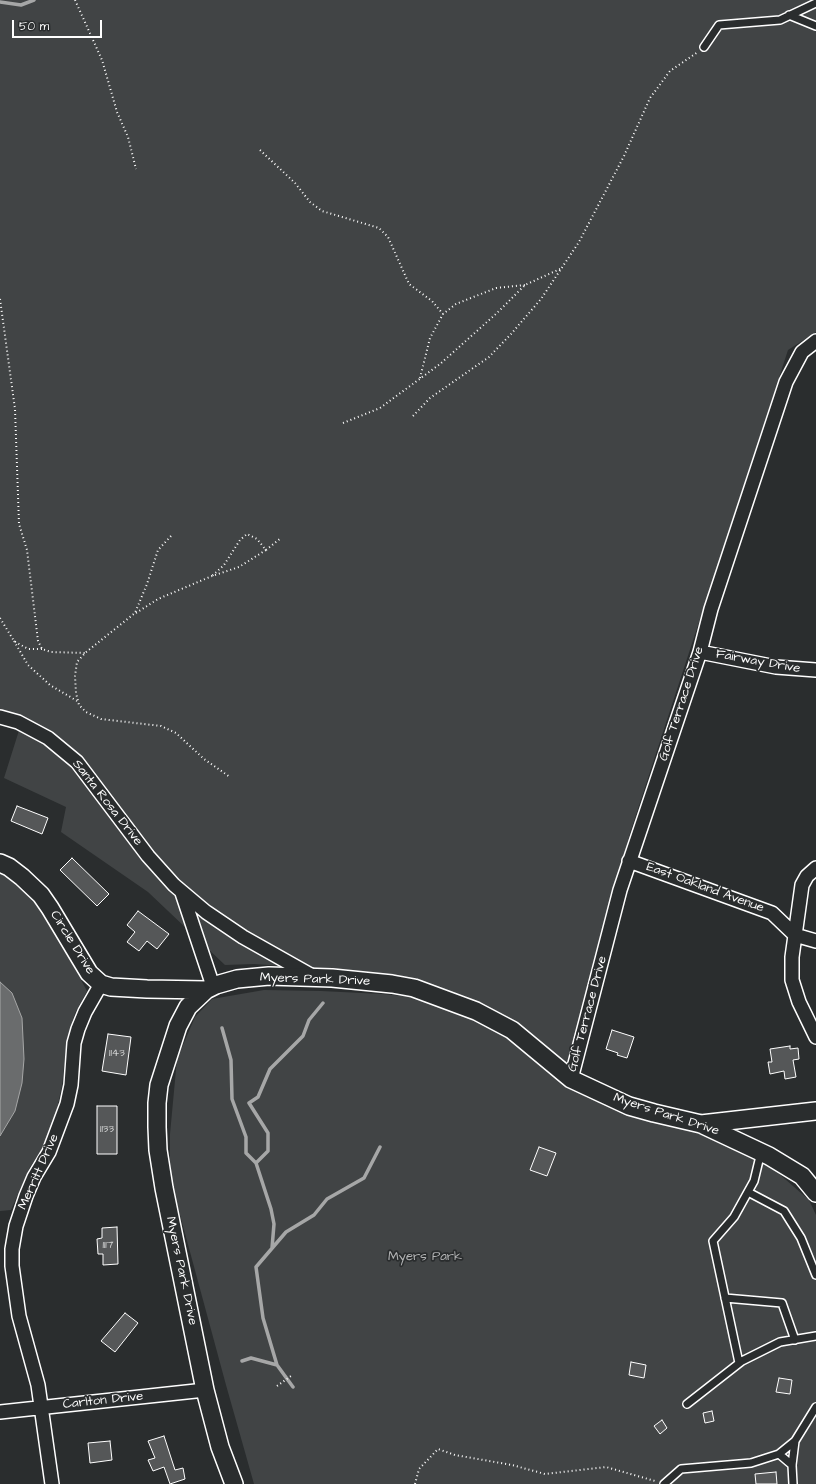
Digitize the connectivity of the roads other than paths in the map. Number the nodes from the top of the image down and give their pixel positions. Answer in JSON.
{"nodes":[{"id":1,"x":816,"y":3,"type":"edge"},
{"id":2,"x":789,"y":15,"type":"junction"},
{"id":3,"x":816,"y":26,"type":"edge"},
{"id":4,"x":704,"y":47,"type":"road end"},
{"id":5,"x":816,"y":341,"type":"edge"},
{"id":6,"x":700,"y":652,"type":"junction"},
{"id":7,"x":816,"y":670,"type":"edge"},
{"id":8,"x":0,"y":717,"type":"edge"},
{"id":9,"x":629,"y":861,"type":"junction"},
{"id":10,"x":0,"y":863,"type":"edge"},
{"id":11,"x":816,"y":868,"type":"edge"},
{"id":12,"x":182,"y":892,"type":"junction"},
{"id":13,"x":795,"y":935,"type":"junction"},
{"id":14,"x":816,"y":941,"type":"edge"},
{"id":15,"x":316,"y":978,"type":"junction"},
{"id":16,"x":101,"y":984,"type":"junction"},
{"id":17,"x":210,"y":988,"type":"junction"},
{"id":18,"x":816,"y":1037,"type":"edge"},
{"id":19,"x":571,"y":1079,"type":"junction"},
{"id":20,"x":816,"y":1111,"type":"edge"},
{"id":21,"x":701,"y":1124,"type":"junction"},
{"id":22,"x":761,"y":1152,"type":"junction"},
{"id":23,"x":748,"y":1192,"type":"junction"},
{"id":24,"x":816,"y":1192,"type":"edge"},
{"id":25,"x":816,"y":1275,"type":"edge"},
{"id":26,"x":725,"y":1298,"type":"junction"},
{"id":27,"x":816,"y":1336,"type":"edge"},
{"id":28,"x":795,"y":1340,"type":"junction"},
{"id":29,"x":739,"y":1363,"type":"junction"},
{"id":30,"x":205,"y":1390,"type":"junction"},
{"id":31,"x":687,"y":1404,"type":"dead end"},
{"id":32,"x":41,"y":1407,"type":"junction"},
{"id":33,"x":816,"y":1407,"type":"edge"},
{"id":34,"x":0,"y":1412,"type":"edge"},
{"id":35,"x":795,"y":1441,"type":"junction"},
{"id":36,"x":779,"y":1454,"type":"junction"},
{"id":37,"x":792,"y":1465,"type":"junction"},
{"id":38,"x":52,"y":1484,"type":"edge"},
{"id":39,"x":234,"y":1484,"type":"edge"},
{"id":40,"x":664,"y":1484,"type":"edge"},
{"id":41,"x":793,"y":1484,"type":"edge"}],
"edges":[{"from":1,"to":2,"type":"lane"},
{"from":2,"to":3,"type":"lane"},
{"from":2,"to":4,"type":"lane"},
{"from":5,"to":6,"type":"street","name":"Golf Terrace Drive"},
{"from":6,"to":7,"type":"street","name":"Fairway Drive"},
{"from":6,"to":9,"type":"street","name":"Golf Terrace Drive"},
{"from":8,"to":12,"type":"street","name":"Santa Rosa Drive"},
{"from":9,"to":13,"type":"street","name":"East Oakland Avenue"},
{"from":9,"to":19,"type":"street","name":"Golf Terrace Drive"},
{"from":10,"to":16,"type":"street","name":"Circle Drive"},
{"from":11,"to":13,"type":"street"},
{"from":12,"to":15,"type":"street","name":"Santa Rosa Drive"},
{"from":12,"to":17,"type":"street","name":"Santa Rosa Drive"},
{"from":13,"to":14,"type":"street"},
{"from":13,"to":18,"type":"street"},
{"from":15,"to":17,"type":"street","name":"Myers Park Drive"},
{"from":15,"to":19,"type":"street","name":"Myers Park Drive"},
{"from":16,"to":17,"type":"street","name":"Circle Drive"},
{"from":16,"to":32,"type":"street","name":"Merritt Drive"},
{"from":17,"to":30,"type":"street","name":"Myers Park Drive"},
{"from":19,"to":21,"type":"street","name":"Myers Park Drive"},
{"from":20,"to":21,"type":"street"},
{"from":21,"to":22,"type":"street","name":"Myers Park Drive"},
{"from":22,"to":23,"type":"lane"},
{"from":22,"to":24,"type":"street","name":"Myers Park Drive"},
{"from":23,"to":25,"type":"lane"},
{"from":23,"to":26,"type":"lane"},
{"from":26,"to":28,"type":"lane"},
{"from":26,"to":29,"type":"lane"},
{"from":27,"to":28,"type":"lane"},
{"from":28,"to":29,"type":"lane"},
{"from":29,"to":31,"type":"lane"},
{"from":30,"to":32,"type":"street","name":"Carlton Drive"},
{"from":30,"to":39,"type":"street","name":"Myers Park Drive"},
{"from":32,"to":34,"type":"street","name":"Carlton Drive"},
{"from":32,"to":38,"type":"street","name":"Merritt Drive"},
{"from":33,"to":35,"type":"lane"},
{"from":35,"to":36,"type":"lane"},
{"from":35,"to":37,"type":"lane"},
{"from":36,"to":37,"type":"lane"},
{"from":36,"to":40,"type":"lane"},
{"from":37,"to":41,"type":"lane"}]}
